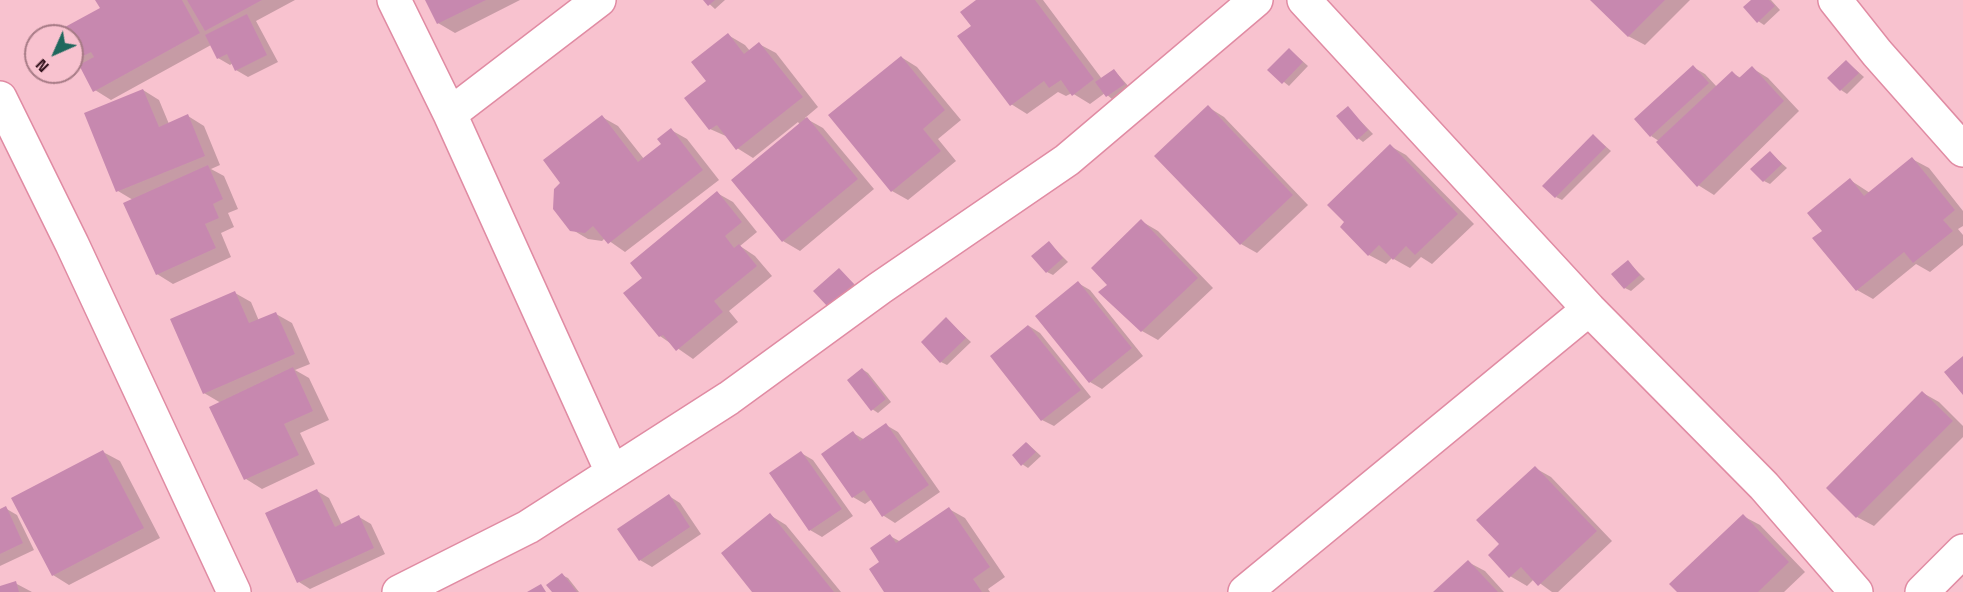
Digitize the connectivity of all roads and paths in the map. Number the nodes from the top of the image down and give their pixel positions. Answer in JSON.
{"nodes":[{"id":1,"x":394,"y":0,"type":"edge"},
{"id":2,"x":599,"y":0,"type":"edge"},
{"id":3,"x":1257,"y":0,"type":"edge"},
{"id":4,"x":1304,"y":0,"type":"edge"},
{"id":5,"x":1835,"y":0,"type":"edge"},
{"id":6,"x":0,"y":98,"type":"edge"},
{"id":7,"x":450,"y":114,"type":"junction"},
{"id":8,"x":1963,"y":150,"type":"edge"},
{"id":9,"x":1589,"y":309,"type":"junction"},
{"id":10,"x":612,"y":472,"type":"junction"},
{"id":11,"x":1963,"y":551,"type":"edge"},
{"id":12,"x":234,"y":592,"type":"edge"},
{"id":13,"x":399,"y":592,"type":"edge"},
{"id":14,"x":1245,"y":592,"type":"edge"},
{"id":15,"x":1856,"y":592,"type":"edge"},
{"id":16,"x":1922,"y":592,"type":"edge"}],
"edges":[{"from":1,"to":7,"type":"street"},
{"from":2,"to":7,"type":"street"},
{"from":3,"to":10,"type":"street"},
{"from":4,"to":9,"type":"street"},
{"from":5,"to":8,"type":"street"},
{"from":6,"to":12,"type":"street"},
{"from":7,"to":10,"type":"street"},
{"from":9,"to":14,"type":"street"},
{"from":9,"to":15,"type":"street"},
{"from":10,"to":13,"type":"street"},
{"from":11,"to":16,"type":"street"}]}
